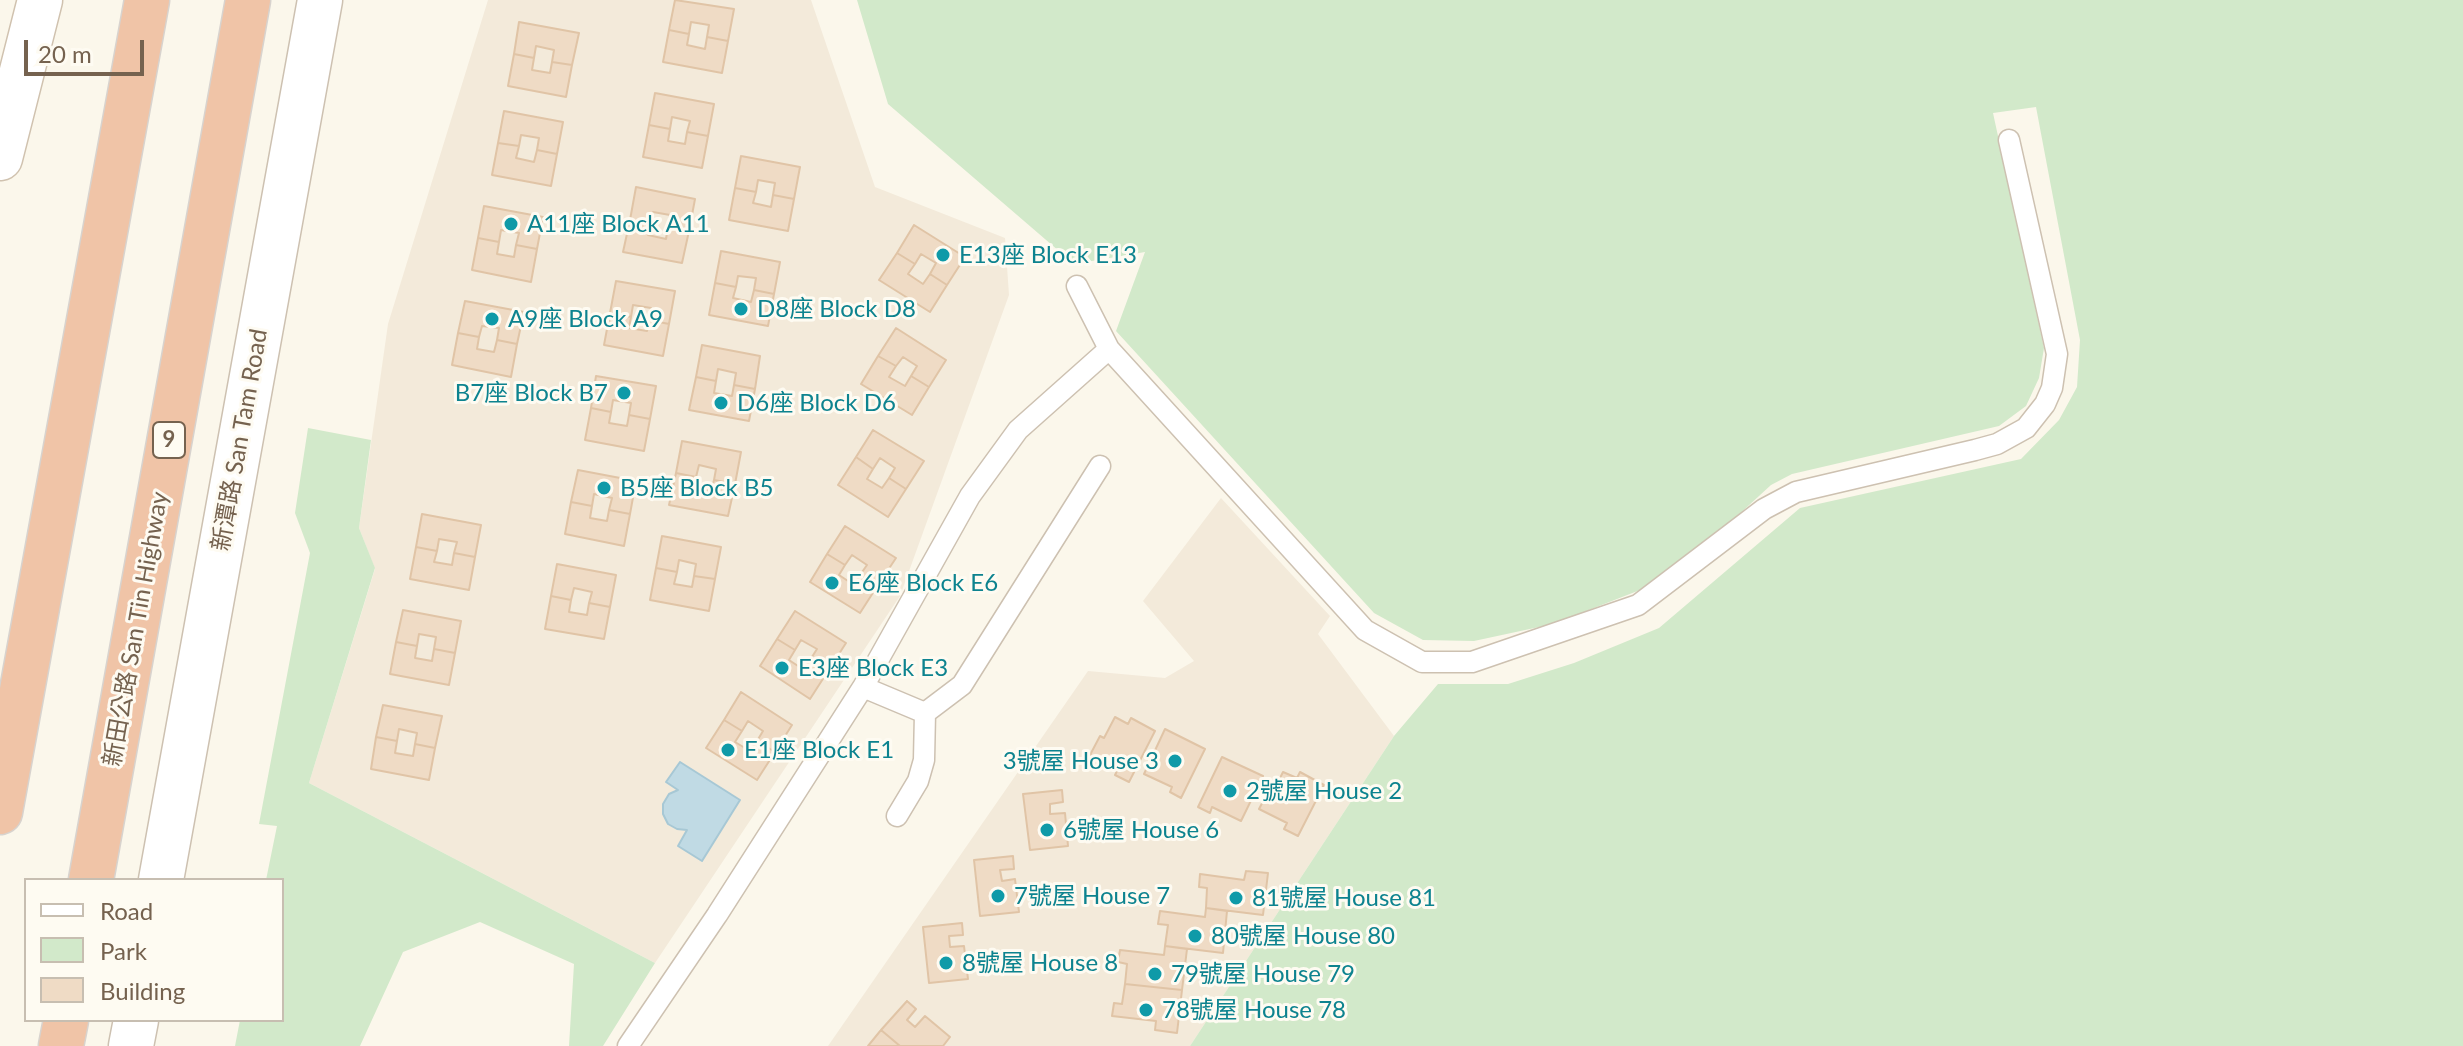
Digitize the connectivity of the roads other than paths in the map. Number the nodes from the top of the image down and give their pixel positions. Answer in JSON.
{"nodes":[{"id":1,"x":40,"y":0,"type":"edge"},
{"id":2,"x":147,"y":0,"type":"edge"},
{"id":3,"x":248,"y":0,"type":"edge"},
{"id":4,"x":320,"y":0,"type":"edge"},
{"id":5,"x":2009,"y":140,"type":"dead end"},
{"id":6,"x":0,"y":158,"type":"edge"},
{"id":7,"x":1077,"y":286,"type":"dead end"},
{"id":8,"x":1109,"y":349,"type":"junction"},
{"id":9,"x":1100,"y":466,"type":"dead end"},
{"id":10,"x":863,"y":687,"type":"junction"},
{"id":11,"x":925,"y":713,"type":"junction"},
{"id":12,"x":0,"y":812,"type":"edge"},
{"id":13,"x":897,"y":816,"type":"dead end"},
{"id":14,"x":91,"y":878,"type":"edge"},
{"id":15,"x":161,"y":878,"type":"edge"},
{"id":16,"x":66,"y":1022,"type":"edge"},
{"id":17,"x":136,"y":1022,"type":"edge"},
{"id":18,"x":61,"y":1046,"type":"edge"},
{"id":19,"x":131,"y":1046,"type":"edge"},
{"id":20,"x":628,"y":1046,"type":"edge"}],
"edges":[{"from":1,"to":6,"type":"street"},
{"from":2,"to":12,"type":"highway"},
{"from":3,"to":14,"type":"highway","name":"新田公路 San Tin Highway","number":"9"},
{"from":4,"to":15,"type":"street","name":"新潭路 San Tam Road"},
{"from":5,"to":8,"type":"lane"},
{"from":7,"to":8,"type":"lane"},
{"from":8,"to":10,"type":"lane"},
{"from":9,"to":11,"type":"lane"},
{"from":10,"to":11,"type":"lane"},
{"from":10,"to":20,"type":"lane"},
{"from":11,"to":13,"type":"lane"},
{"from":16,"to":18,"type":"highway"},
{"from":17,"to":19,"type":"street"}]}
